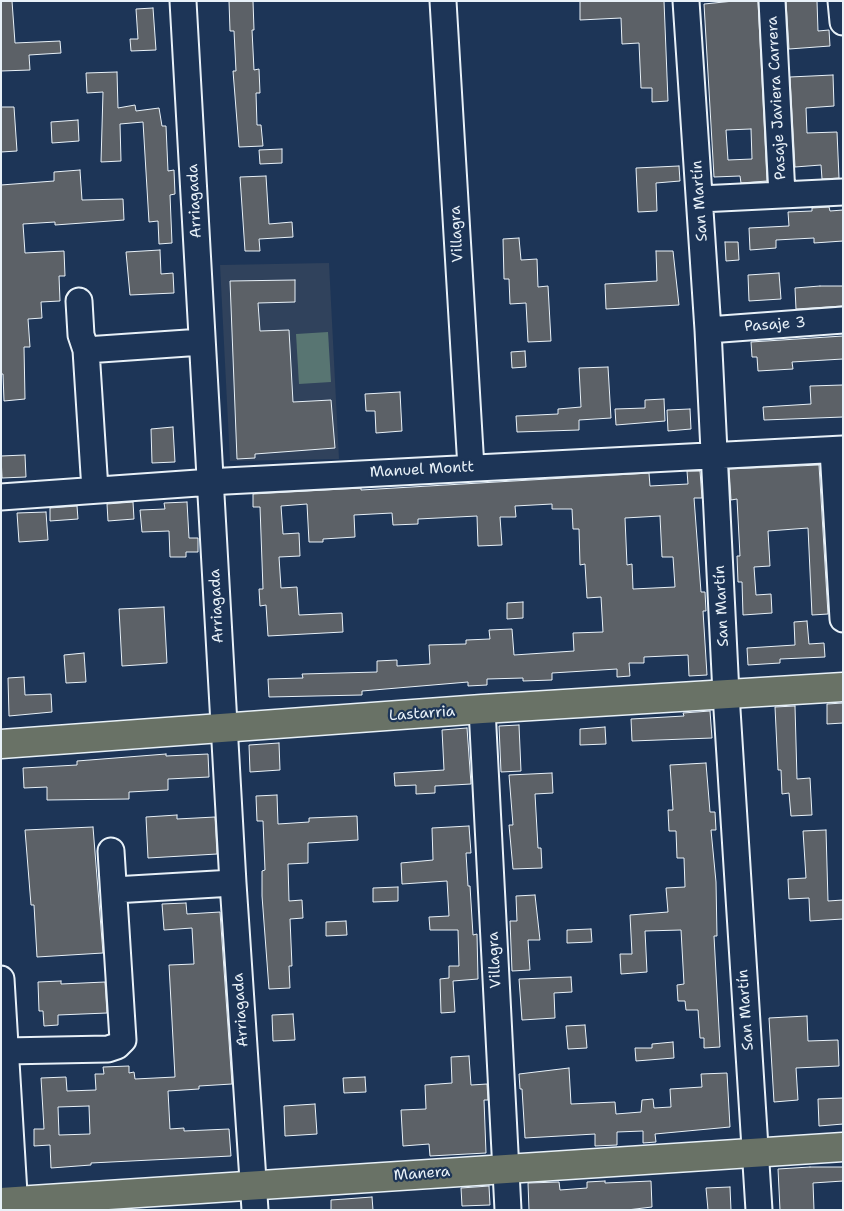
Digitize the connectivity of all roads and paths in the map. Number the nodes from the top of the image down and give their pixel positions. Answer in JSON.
{"nodes":[{"id":1,"x":183,"y":1,"type":"edge"},
{"id":2,"x":443,"y":1,"type":"edge"},
{"id":3,"x":686,"y":1,"type":"edge"},
{"id":4,"x":772,"y":1,"type":"edge"},
{"id":5,"x":841,"y":1,"type":"edge"},
{"id":6,"x":843,"y":22,"type":"edge"},
{"id":7,"x":843,"y":192,"type":"edge"},
{"id":8,"x":782,"y":195,"type":"junction"},
{"id":9,"x":700,"y":199,"type":"junction"},
{"id":10,"x":79,"y":301,"type":"dead end"},
{"id":11,"x":843,"y":320,"type":"edge"},
{"id":12,"x":708,"y":330,"type":"junction"},
{"id":13,"x":202,"y":342,"type":"junction"},
{"id":14,"x":86,"y":350,"type":"junction"},
{"id":15,"x":838,"y":450,"type":"edge"},
{"id":16,"x":715,"y":454,"type":"junction"},
{"id":17,"x":471,"y":468,"type":"junction"},
{"id":18,"x":210,"y":482,"type":"junction"},
{"id":19,"x":95,"y":490,"type":"junction"},
{"id":20,"x":1,"y":497,"type":"edge"},
{"id":21,"x":843,"y":619,"type":"edge"},
{"id":22,"x":843,"y":686,"type":"edge"},
{"id":23,"x":726,"y":694,"type":"junction"},
{"id":24,"x":482,"y":710,"type":"junction"},
{"id":25,"x":225,"y":729,"type":"junction"},
{"id":26,"x":1,"y":744,"type":"edge"},
{"id":27,"x":111,"y":851,"type":"dead end"},
{"id":28,"x":233,"y":883,"type":"junction"},
{"id":29,"x":114,"y":890,"type":"junction"},
{"id":30,"x":1,"y":979,"type":"edge"},
{"id":31,"x":5,"y":1051,"type":"junction"},
{"id":32,"x":843,"y":1147,"type":"edge"},
{"id":33,"x":755,"y":1153,"type":"junction"},
{"id":34,"x":505,"y":1169,"type":"junction"},
{"id":35,"x":254,"y":1198,"type":"edge"},
{"id":36,"x":10,"y":1204,"type":"edge"},
{"id":37,"x":508,"y":1210,"type":"edge"},
{"id":38,"x":759,"y":1210,"type":"edge"}],
"edges":[{"from":1,"to":13,"type":"street","name":"Arriagada"},
{"from":2,"to":17,"type":"street","name":"Villagra"},
{"from":3,"to":9,"type":"street","name":"San Martín"},
{"from":4,"to":8,"type":"street","name":"Pasaje Javiera Carrera"},
{"from":5,"to":6,"type":"street"},
{"from":7,"to":8,"type":"street"},
{"from":8,"to":9,"type":"street"},
{"from":9,"to":12,"type":"street","name":"San Martín"},
{"from":10,"to":14,"type":"street"},
{"from":11,"to":12,"type":"street","name":"Pasaje 3"},
{"from":12,"to":16,"type":"street","name":"San Martín"},
{"from":13,"to":14,"type":"street"},
{"from":13,"to":18,"type":"street","name":"Arriagada"},
{"from":14,"to":19,"type":"street"},
{"from":15,"to":16,"type":"street","name":"Manuel Montt"},
{"from":15,"to":21,"type":"street"},
{"from":16,"to":17,"type":"street","name":"Manuel Montt"},
{"from":16,"to":23,"type":"street","name":"San Martín"},
{"from":17,"to":18,"type":"street","name":"Manuel Montt"},
{"from":18,"to":19,"type":"street","name":"Manuel Montt"},
{"from":18,"to":25,"type":"street","name":"Arriagada"},
{"from":19,"to":20,"type":"street","name":"Manuel Montt"},
{"from":22,"to":23,"type":"main road","name":"Lastarria"},
{"from":23,"to":24,"type":"main road","name":"Lastarria"},
{"from":23,"to":33,"type":"street","name":"San Martín"},
{"from":24,"to":25,"type":"main road","name":"Lastarria"},
{"from":24,"to":34,"type":"street","name":"Villagra"},
{"from":25,"to":26,"type":"main road","name":"Lastarria"},
{"from":25,"to":28,"type":"street","name":"Arriagada"},
{"from":27,"to":29,"type":"street"},
{"from":28,"to":29,"type":"street"},
{"from":28,"to":35,"type":"street","name":"Arriagada"},
{"from":29,"to":31,"type":"street"},
{"from":30,"to":31,"type":"street"},
{"from":31,"to":36,"type":"street"},
{"from":32,"to":33,"type":"main road","name":"Manera"},
{"from":33,"to":34,"type":"main road","name":"Manera"},
{"from":33,"to":38,"type":"street","name":"San Martín"},
{"from":34,"to":35,"type":"main road","name":"Manera"},
{"from":34,"to":37,"type":"street","name":"Villagra"},
{"from":35,"to":36,"type":"main road","name":"Manera"}]}
